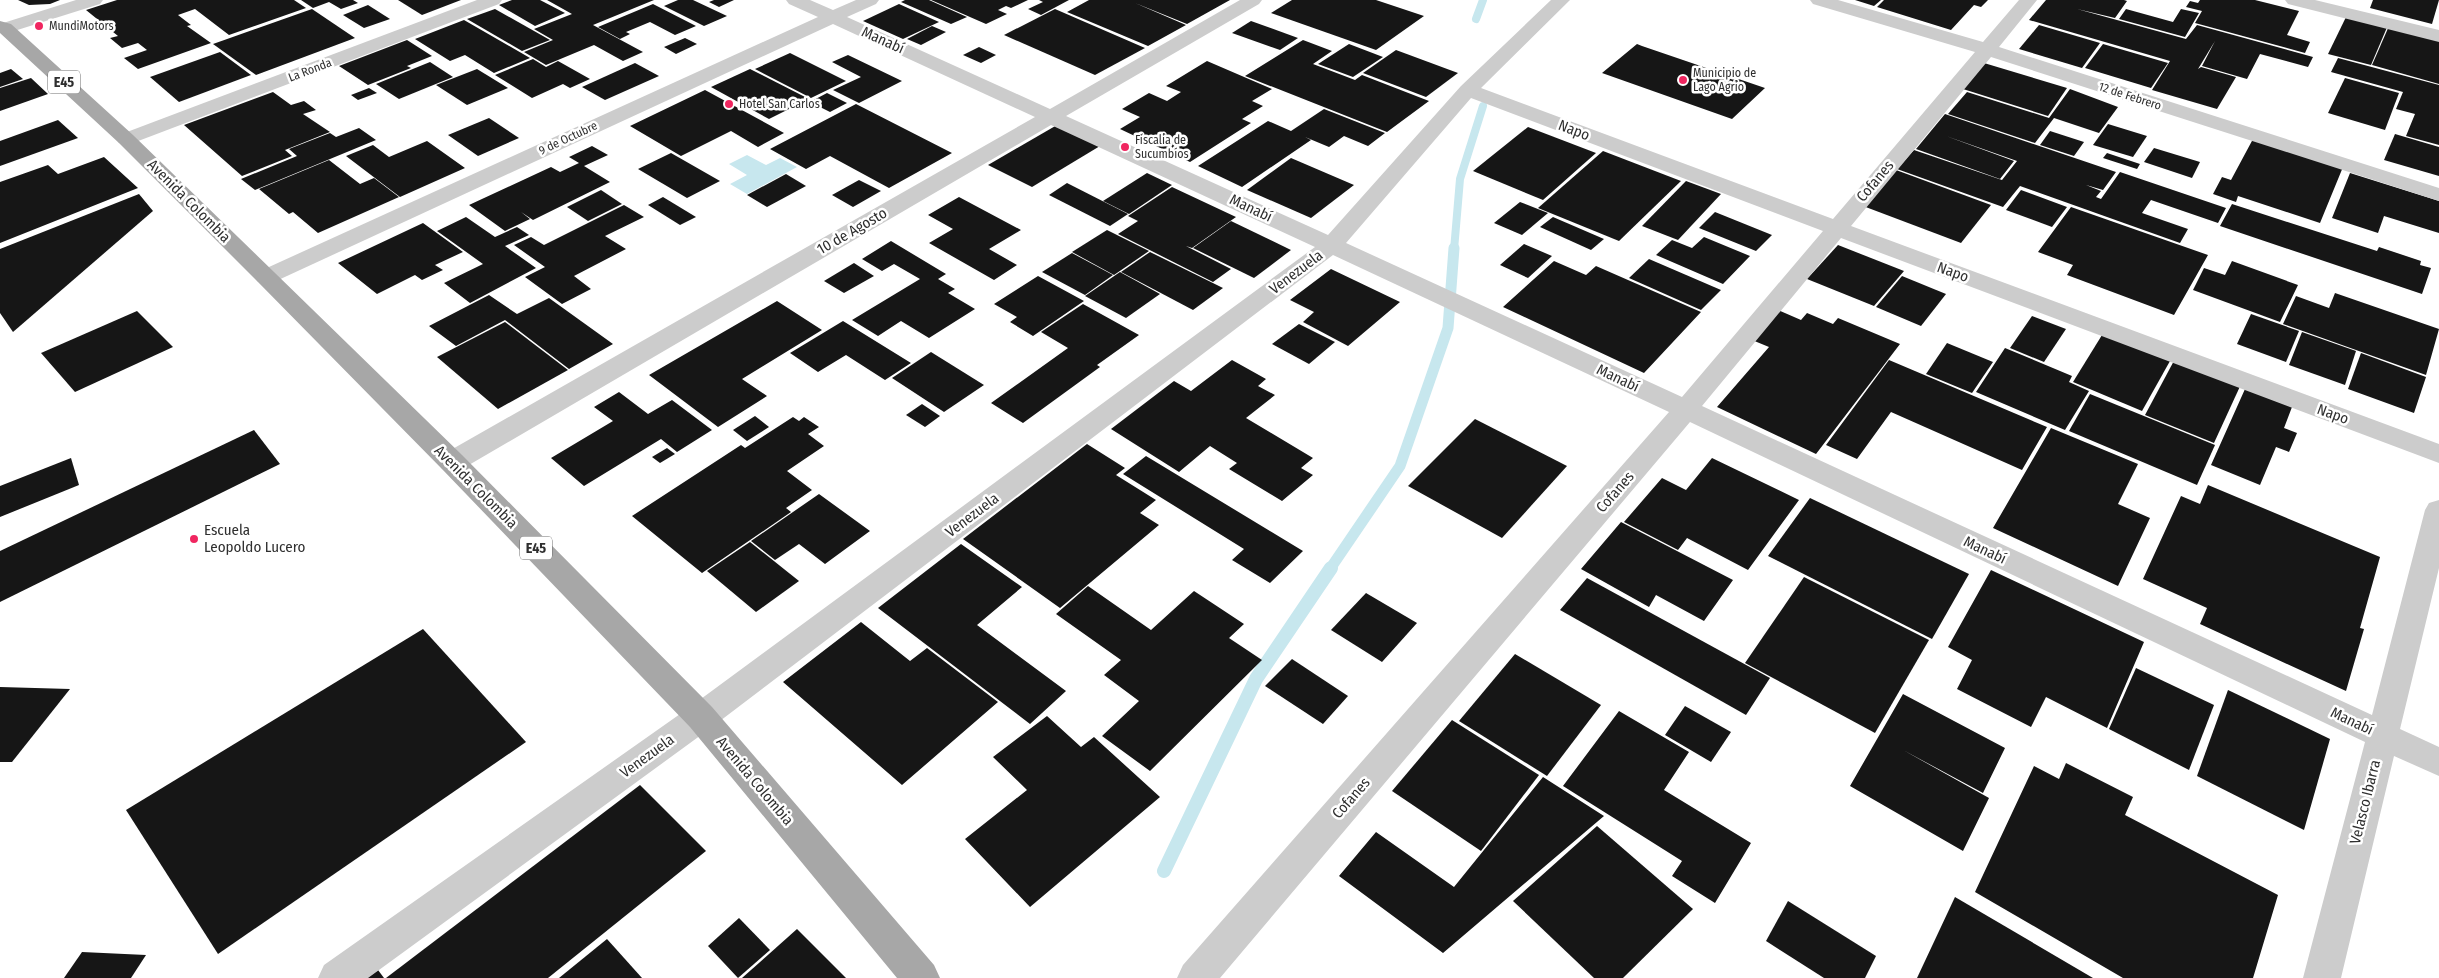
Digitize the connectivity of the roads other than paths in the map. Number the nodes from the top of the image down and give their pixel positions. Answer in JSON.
{"nodes":[{"id":1,"x":94,"y":0,"type":"edge"},
{"id":2,"x":493,"y":0,"type":"edge"},
{"id":3,"x":795,"y":0,"type":"edge"},
{"id":4,"x":870,"y":0,"type":"edge"},
{"id":5,"x":1253,"y":0,"type":"edge"},
{"id":6,"x":1561,"y":0,"type":"edge"},
{"id":7,"x":1819,"y":0,"type":"edge"},
{"id":8,"x":2028,"y":0,"type":"edge"},
{"id":9,"x":2294,"y":0,"type":"edge"},
{"id":10,"x":832,"y":17,"type":"junction"},
{"id":11,"x":3,"y":27,"type":"edge"},
{"id":12,"x":2439,"y":36,"type":"edge"},
{"id":13,"x":1986,"y":49,"type":"junction"},
{"id":14,"x":1468,"y":90,"type":"junction"},
{"id":15,"x":1052,"y":116,"type":"junction"},
{"id":16,"x":126,"y":139,"type":"junction"},
{"id":17,"x":2439,"y":195,"type":"edge"},
{"id":18,"x":1835,"y":228,"type":"junction"},
{"id":19,"x":1332,"y":245,"type":"junction"},
{"id":20,"x":266,"y":277,"type":"junction"},
{"id":21,"x":1686,"y":410,"type":"junction"},
{"id":22,"x":2439,"y":454,"type":"edge"},
{"id":23,"x":452,"y":462,"type":"junction"},
{"id":24,"x":2439,"y":510,"type":"edge"},
{"id":25,"x":701,"y":717,"type":"junction"},
{"id":26,"x":2381,"y":735,"type":"junction"},
{"id":27,"x":2439,"y":762,"type":"edge"},
{"id":28,"x":337,"y":978,"type":"edge"},
{"id":29,"x":921,"y":978,"type":"edge"},
{"id":30,"x":1196,"y":978,"type":"edge"},
{"id":31,"x":2322,"y":978,"type":"edge"}],
"edges":[{"from":1,"to":11,"type":"street"},
{"from":2,"to":16,"type":"street","name":"La Ronda"},
{"from":3,"to":10,"type":"street","name":"Manabí"},
{"from":4,"to":10,"type":"street","name":"9 de Octubre"},
{"from":5,"to":15,"type":"street","name":"10 de Agosto"},
{"from":6,"to":14,"type":"street","name":"Venezuela"},
{"from":7,"to":13,"type":"street","name":"12 de Febrero"},
{"from":8,"to":13,"type":"street","name":"Cofanes"},
{"from":9,"to":12,"type":"street"},
{"from":10,"to":15,"type":"street","name":"Manabí"},
{"from":10,"to":20,"type":"street","name":"9 de Octubre"},
{"from":11,"to":16,"type":"main road","name":"Avenida Colombia","number":"E45"},
{"from":13,"to":17,"type":"street","name":"12 de Febrero"},
{"from":13,"to":18,"type":"street","name":"Cofanes"},
{"from":14,"to":18,"type":"street","name":"Napo"},
{"from":14,"to":19,"type":"street","name":"Venezuela"},
{"from":15,"to":19,"type":"street","name":"Manabí"},
{"from":15,"to":23,"type":"street","name":"10 de Agosto"},
{"from":16,"to":20,"type":"main road","name":"Avenida Colombia","number":"E45"},
{"from":18,"to":21,"type":"street","name":"Cofanes"},
{"from":18,"to":22,"type":"street","name":"Napo"},
{"from":19,"to":21,"type":"street","name":"Manabí"},
{"from":19,"to":25,"type":"street","name":"Venezuela"},
{"from":20,"to":23,"type":"main road","name":"Avenida Colombia","number":"E45"},
{"from":21,"to":26,"type":"street","name":"Manabí"},
{"from":21,"to":30,"type":"street","name":"Cofanes"},
{"from":23,"to":25,"type":"main road","name":"Avenida Colombia","number":"E45"},
{"from":24,"to":26,"type":"street","name":"Velasco Ibarra"},
{"from":25,"to":28,"type":"street","name":"Venezuela"},
{"from":25,"to":29,"type":"main road","name":"Avenida Colombia","number":"E45"},
{"from":26,"to":27,"type":"street","name":"Manabí"},
{"from":26,"to":31,"type":"street","name":"Velasco Ibarra"}]}
